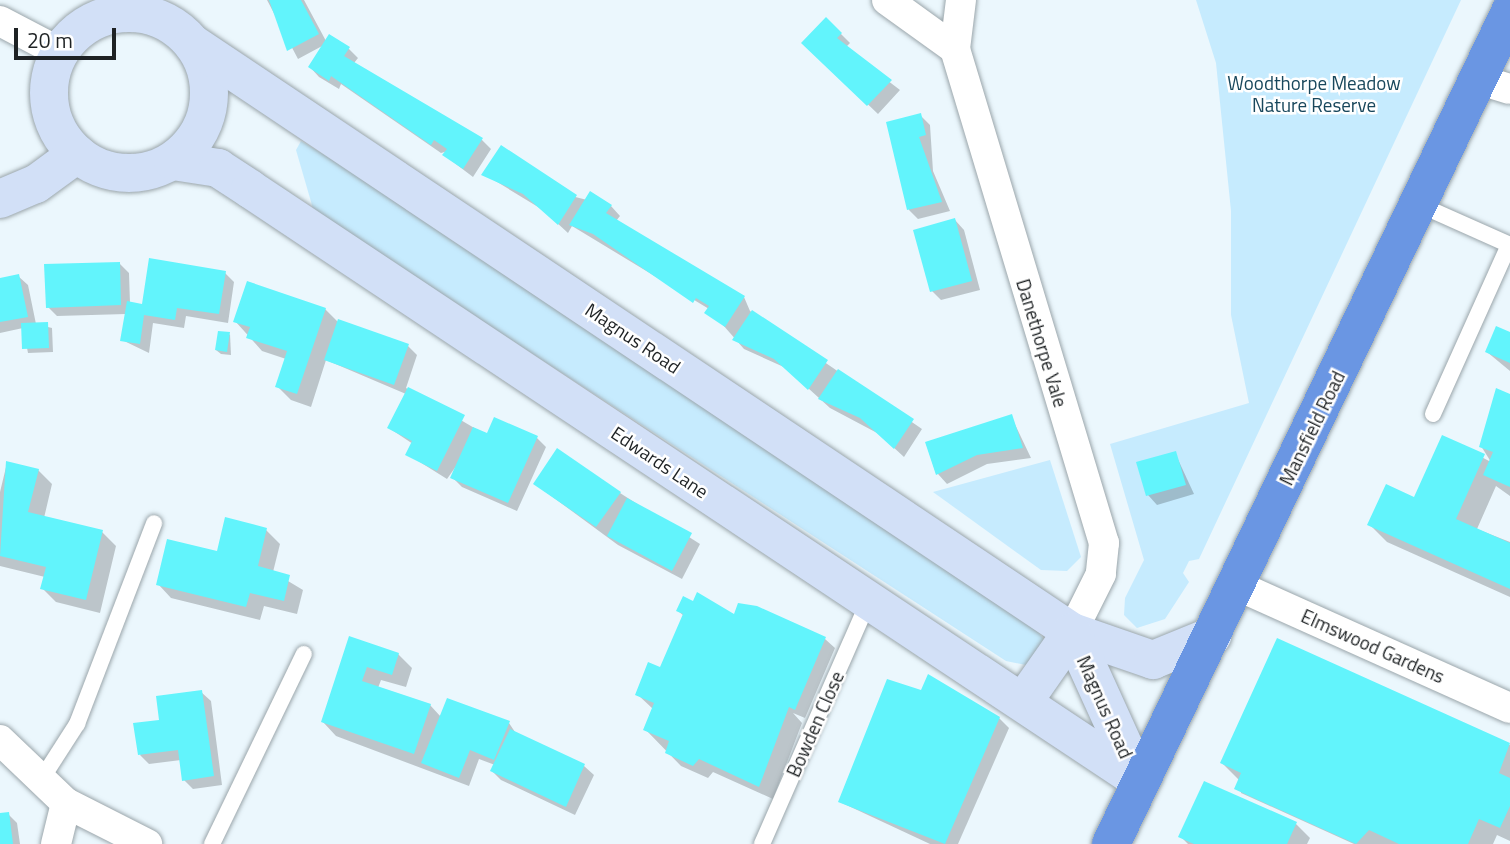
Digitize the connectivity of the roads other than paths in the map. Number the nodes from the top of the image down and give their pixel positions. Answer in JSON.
{"nodes":[{"id":1,"x":887,"y":0,"type":"edge"},
{"id":2,"x":961,"y":0,"type":"edge"},
{"id":3,"x":137,"y":6,"type":"edge"},
{"id":4,"x":1510,"y":12,"type":"edge"},
{"id":5,"x":0,"y":21,"type":"edge"},
{"id":6,"x":193,"y":44,"type":"junction"},
{"id":7,"x":955,"y":49,"type":"junction"},
{"id":8,"x":59,"y":52,"type":"junction"},
{"id":9,"x":1493,"y":84,"type":"edge"},
{"id":10,"x":77,"y":154,"type":"junction"},
{"id":11,"x":173,"y":160,"type":"junction"},
{"id":12,"x":0,"y":199,"type":"edge"},
{"id":13,"x":1418,"y":204,"type":"junction"},
{"id":14,"x":1510,"y":245,"type":"edge"},
{"id":15,"x":1433,"y":414,"type":"dead end"},
{"id":16,"x":154,"y":523,"type":"dead end"},
{"id":17,"x":1236,"y":585,"type":"junction"},
{"id":18,"x":868,"y":603,"type":"junction"},
{"id":19,"x":1072,"y":632,"type":"junction"},
{"id":20,"x":1212,"y":636,"type":"junction"},
{"id":21,"x":304,"y":654,"type":"dead end"},
{"id":22,"x":1023,"y":702,"type":"junction"},
{"id":23,"x":1510,"y":708,"type":"edge"},
{"id":24,"x":0,"y":740,"type":"edge"},
{"id":25,"x":41,"y":780,"type":"junction"},
{"id":26,"x":1140,"y":781,"type":"junction"},
{"id":27,"x":66,"y":803,"type":"junction"},
{"id":28,"x":56,"y":844,"type":"edge"},
{"id":29,"x":147,"y":844,"type":"edge"},
{"id":30,"x":212,"y":844,"type":"edge"},
{"id":31,"x":762,"y":844,"type":"edge"},
{"id":32,"x":1111,"y":844,"type":"edge"}],
"edges":[{"from":1,"to":7,"type":"street"},
{"from":2,"to":7,"type":"street","name":"Danethorpe Vale"},
{"from":3,"to":6,"type":"street"},
{"from":3,"to":8,"type":"street"},
{"from":4,"to":9,"type":"highway","name":"Mansfield Road"},
{"from":5,"to":8,"type":"street"},
{"from":6,"to":11,"type":"street"},
{"from":6,"to":19,"type":"street","name":"Magnus Road"},
{"from":7,"to":19,"type":"street","name":"Danethorpe Vale"},
{"from":8,"to":10,"type":"street"},
{"from":9,"to":13,"type":"highway","name":"Mansfield Road"},
{"from":10,"to":11,"type":"street"},
{"from":10,"to":12,"type":"street"},
{"from":11,"to":18,"type":"street","name":"Edwards Lane"},
{"from":13,"to":14,"type":"lane"},
{"from":13,"to":17,"type":"highway","name":"Mansfield Road"},
{"from":14,"to":15,"type":"lane"},
{"from":16,"to":25,"type":"lane"},
{"from":17,"to":20,"type":"highway","name":"Mansfield Road"},
{"from":17,"to":23,"type":"street","name":"Elmswood Gardens"},
{"from":18,"to":22,"type":"street","name":"Edwards Lane"},
{"from":18,"to":31,"type":"lane","name":"Bowden Close"},
{"from":19,"to":20,"type":"street","name":"Magnus Road"},
{"from":19,"to":22,"type":"street"},
{"from":19,"to":26,"type":"street","name":"Magnus Road"},
{"from":20,"to":26,"type":"highway","name":"Mansfield Road"},
{"from":21,"to":30,"type":"lane"},
{"from":22,"to":26,"type":"street","name":"Edwards Lane"},
{"from":24,"to":25,"type":"street"},
{"from":25,"to":27,"type":"street"},
{"from":26,"to":32,"type":"highway","name":"Mansfield Road"},
{"from":27,"to":28,"type":"street"},
{"from":27,"to":29,"type":"street"}]}
